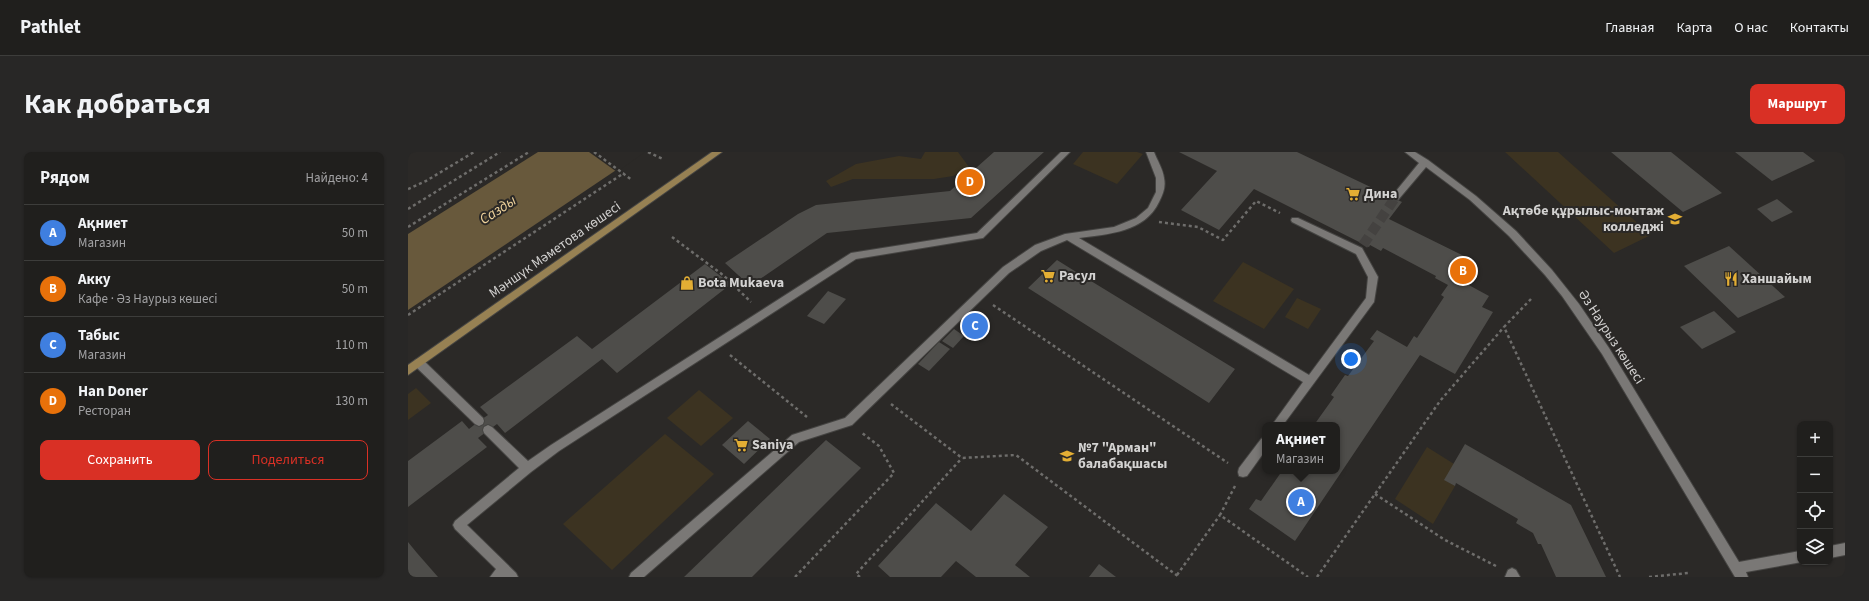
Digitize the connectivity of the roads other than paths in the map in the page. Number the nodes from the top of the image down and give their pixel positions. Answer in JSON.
{"nodes":[{"id":1,"x":718,"y":152,"type":"edge"},
{"id":2,"x":1066,"y":152,"type":"edge"},
{"id":3,"x":1150,"y":152,"type":"edge"},
{"id":4,"x":1409,"y":152,"type":"edge"},
{"id":5,"x":1425,"y":162,"type":"junction"},
{"id":6,"x":1394,"y":198,"type":"tunnel mouth"},
{"id":7,"x":1295,"y":220,"type":"road end"},
{"id":8,"x":1068,"y":236,"type":"junction"},
{"id":9,"x":419,"y":363,"type":"junction"},
{"id":10,"x":408,"y":371,"type":"edge"},
{"id":11,"x":1310,"y":381,"type":"junction"},
{"id":12,"x":479,"y":421,"type":"dead end"},
{"id":13,"x":1279,"y":422,"type":"edge"},
{"id":14,"x":488,"y":430,"type":"dead end"},
{"id":15,"x":1262,"y":446,"type":"edge"},
{"id":16,"x":527,"y":468,"type":"junction"},
{"id":17,"x":1242,"y":472,"type":"road end"},
{"id":18,"x":1845,"y":549,"type":"edge"},
{"id":19,"x":1833,"y":551,"type":"edge"},
{"id":20,"x":1797,"y":558,"type":"edge"},
{"id":21,"x":1740,"y":573,"type":"edge"},
{"id":22,"x":504,"y":574,"type":"edge"},
{"id":23,"x":635,"y":577,"type":"edge"}],
"edges":[{"from":1,"to":9,"type":"main road","name":"Мәншүк Мәметова көшесі"},
{"from":2,"to":16,"type":"street"},
{"from":3,"to":8,"type":"street"},
{"from":4,"to":5,"type":"street","name":"Әз Наурыз көшесі"},
{"from":5,"to":6,"type":"street"},
{"from":5,"to":21,"type":"street","name":"Әз Наурыз көшесі"},
{"from":7,"to":11,"type":"street"},
{"from":8,"to":11,"type":"street"},
{"from":8,"to":23,"type":"street"},
{"from":9,"to":10,"type":"main road","name":"Мәншүк Мәметова көшесі"},
{"from":9,"to":12,"type":"street"},
{"from":11,"to":13,"type":"street"},
{"from":14,"to":16,"type":"street"},
{"from":15,"to":17,"type":"street"},
{"from":16,"to":22,"type":"street"},
{"from":18,"to":19,"type":"street"},
{"from":20,"to":21,"type":"street"}]}
